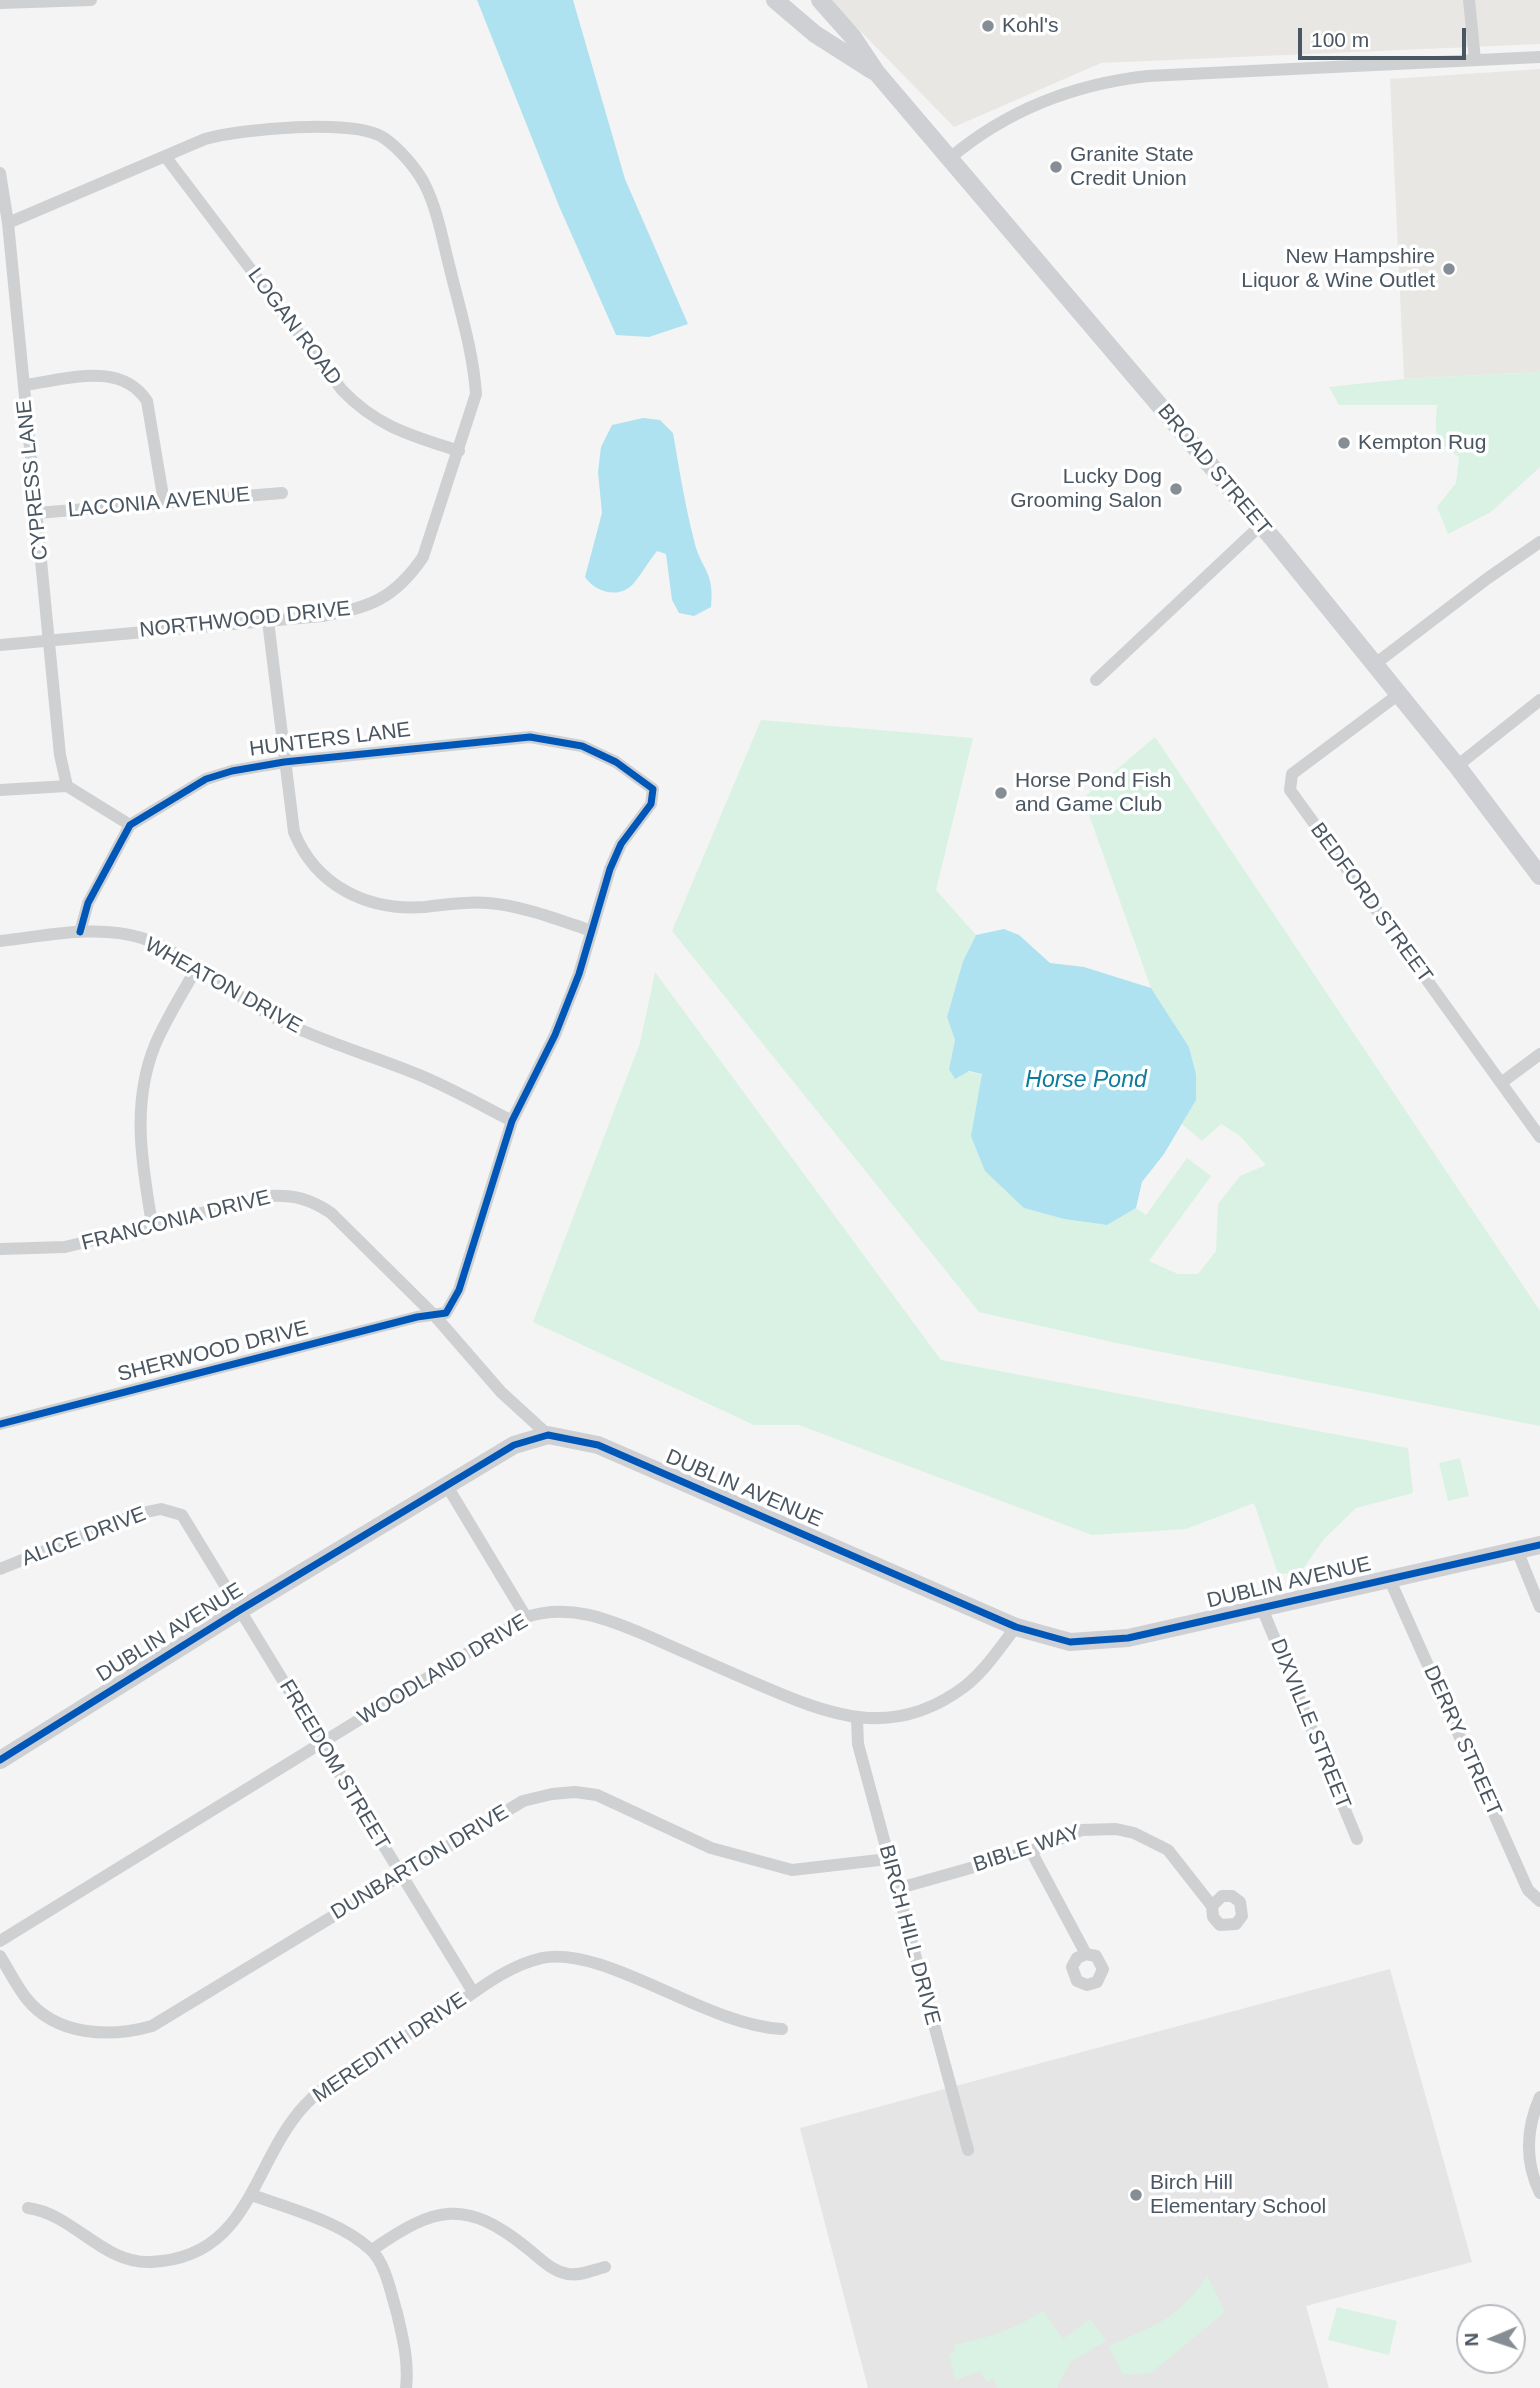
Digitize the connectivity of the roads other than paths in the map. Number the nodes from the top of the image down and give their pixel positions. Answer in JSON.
{"nodes":[{"id":1,"x":91,"y":0,"type":"edge"},
{"id":2,"x":775,"y":0,"type":"edge"},
{"id":3,"x":820,"y":0,"type":"edge"},
{"id":4,"x":1469,"y":0,"type":"edge"},
{"id":5,"x":0,"y":3,"type":"edge"},
{"id":6,"x":1540,"y":57,"type":"edge"},
{"id":7,"x":1475,"y":60,"type":"junction"},
{"id":8,"x":876,"y":72,"type":"junction"},
{"id":9,"x":165,"y":156,"type":"junction"},
{"id":10,"x":950,"y":158,"type":"junction"},
{"id":11,"x":0,"y":173,"type":"edge"},
{"id":12,"x":8,"y":223,"type":"junction"},
{"id":13,"x":24,"y":385,"type":"junction"},
{"id":14,"x":459,"y":451,"type":"junction"},
{"id":15,"x":282,"y":493,"type":"dead end"},
{"id":16,"x":164,"y":502,"type":"junction"},
{"id":17,"x":37,"y":513,"type":"junction"},
{"id":18,"x":1261,"y":525,"type":"junction"},
{"id":19,"x":1540,"y":542,"type":"edge"},
{"id":20,"x":268,"y":621,"type":"junction"},
{"id":21,"x":49,"y":640,"type":"junction"},
{"id":22,"x":0,"y":645,"type":"edge"},
{"id":23,"x":1375,"y":664,"type":"junction"},
{"id":24,"x":1096,"y":680,"type":"dead end"},
{"id":25,"x":1399,"y":694,"type":"junction"},
{"id":26,"x":1540,"y":700,"type":"edge"},
{"id":27,"x":284,"y":762,"type":"junction"},
{"id":28,"x":1457,"y":766,"type":"junction"},
{"id":29,"x":67,"y":786,"type":"junction"},
{"id":30,"x":0,"y":790,"type":"edge"},
{"id":31,"x":130,"y":825,"type":"junction"},
{"id":32,"x":1540,"y":876,"type":"edge"},
{"id":33,"x":593,"y":931,"type":"junction"},
{"id":34,"x":79,"y":932,"type":"junction"},
{"id":35,"x":0,"y":942,"type":"edge"},
{"id":36,"x":196,"y":969,"type":"junction"},
{"id":37,"x":1540,"y":1054,"type":"edge"},
{"id":38,"x":1501,"y":1083,"type":"junction"},
{"id":39,"x":512,"y":1121,"type":"junction"},
{"id":40,"x":1540,"y":1137,"type":"edge"},
{"id":41,"x":152,"y":1224,"type":"junction"},
{"id":42,"x":0,"y":1250,"type":"edge"},
{"id":43,"x":435,"y":1316,"type":"junction"},
{"id":44,"x":0,"y":1424,"type":"edge"},
{"id":45,"x":548,"y":1435,"type":"junction"},
{"id":46,"x":447,"y":1486,"type":"junction"},
{"id":47,"x":1540,"y":1545,"type":"edge"},
{"id":48,"x":1517,"y":1550,"type":"junction"},
{"id":49,"x":0,"y":1569,"type":"edge"},
{"id":50,"x":1389,"y":1578,"type":"junction"},
{"id":51,"x":1540,"y":1607,"type":"edge"},
{"id":52,"x":1262,"y":1608,"type":"junction"},
{"id":53,"x":240,"y":1610,"type":"junction"},
{"id":54,"x":526,"y":1617,"type":"junction"},
{"id":55,"x":1016,"y":1627,"type":"junction"},
{"id":56,"x":857,"y":1719,"type":"junction"},
{"id":57,"x":320,"y":1745,"type":"junction"},
{"id":58,"x":0,"y":1760,"type":"edge"},
{"id":59,"x":1357,"y":1839,"type":"dead end"},
{"id":60,"x":1031,"y":1851,"type":"junction"},
{"id":61,"x":888,"y":1859,"type":"junction"},
{"id":62,"x":400,"y":1873,"type":"junction"},
{"id":63,"x":896,"y":1889,"type":"junction"},
{"id":64,"x":1540,"y":1901,"type":"edge"},
{"id":65,"x":1213,"y":1906,"type":"dead end"},
{"id":66,"x":0,"y":1941,"type":"edge"},
{"id":67,"x":1086,"y":1954,"type":"dead end"},
{"id":68,"x":0,"y":1956,"type":"edge"},
{"id":69,"x":473,"y":1992,"type":"junction"},
{"id":70,"x":782,"y":2029,"type":"dead end"},
{"id":71,"x":1540,"y":2097,"type":"edge"},
{"id":72,"x":968,"y":2150,"type":"dead end"},
{"id":73,"x":1540,"y":2193,"type":"edge"},
{"id":74,"x":252,"y":2194,"type":"junction"},
{"id":75,"x":28,"y":2208,"type":"dead end"},
{"id":76,"x":372,"y":2250,"type":"junction"},
{"id":77,"x":605,"y":2266,"type":"dead end"},
{"id":78,"x":406,"y":2388,"type":"edge"}],
"edges":[{"from":1,"to":5,"type":"street"},
{"from":2,"to":8,"type":"street","name":"BROAD STREET"},
{"from":3,"to":8,"type":"street","name":"BROAD STREET"},
{"from":4,"to":7,"type":"street"},
{"from":6,"to":7,"type":"street"},
{"from":7,"to":10,"type":"street"},
{"from":8,"to":10,"type":"street","name":"BROAD STREET"},
{"from":9,"to":12,"type":"street","name":"NORTHWOOD DRIVE"},
{"from":9,"to":14,"type":"street","name":"LOGAN ROAD"},
{"from":9,"to":14,"type":"street","name":"NORTHWOOD DRIVE"},
{"from":10,"to":18,"type":"street","name":"BROAD STREET"},
{"from":11,"to":12,"type":"street","name":"CYPRESS LANE"},
{"from":12,"to":13,"type":"street","name":"CYPRESS LANE"},
{"from":13,"to":16,"type":"street"},
{"from":13,"to":17,"type":"street","name":"CYPRESS LANE"},
{"from":14,"to":20,"type":"street","name":"NORTHWOOD DRIVE"},
{"from":15,"to":16,"type":"street","name":"LACONIA AVENUE"},
{"from":16,"to":17,"type":"street","name":"LACONIA AVENUE"},
{"from":17,"to":21,"type":"street","name":"CYPRESS LANE"},
{"from":18,"to":23,"type":"street","name":"BROAD STREET"},
{"from":18,"to":24,"type":"street"},
{"from":19,"to":23,"type":"street"},
{"from":20,"to":21,"type":"street","name":"NORTHWOOD DRIVE"},
{"from":20,"to":27,"type":"street"},
{"from":21,"to":22,"type":"street","name":"NORTHWOOD DRIVE"},
{"from":21,"to":29,"type":"street","name":"CYPRESS LANE"},
{"from":23,"to":25,"type":"street","name":"BROAD STREET"},
{"from":25,"to":28,"type":"street","name":"BROAD STREET"},
{"from":25,"to":38,"type":"street","name":"BEDFORD STREET"},
{"from":26,"to":28,"type":"street"},
{"from":27,"to":31,"type":"street","name":"HUNTERS LANE"},
{"from":27,"to":33,"type":"street"},
{"from":27,"to":33,"type":"street","name":"HUNTERS LANE"},
{"from":28,"to":32,"type":"street","name":"BROAD STREET"},
{"from":29,"to":30,"type":"street"},
{"from":29,"to":31,"type":"street"},
{"from":31,"to":34,"type":"street"},
{"from":33,"to":39,"type":"street"},
{"from":34,"to":35,"type":"street","name":"WHEATON DRIVE"},
{"from":34,"to":36,"type":"street","name":"WHEATON DRIVE"},
{"from":36,"to":39,"type":"street","name":"WHEATON DRIVE"},
{"from":36,"to":41,"type":"street"},
{"from":37,"to":38,"type":"street"},
{"from":38,"to":40,"type":"street","name":"BEDFORD STREET"},
{"from":39,"to":43,"type":"street"},
{"from":41,"to":42,"type":"street","name":"FRANCONIA DRIVE"},
{"from":41,"to":43,"type":"street","name":"FRANCONIA DRIVE"},
{"from":43,"to":44,"type":"street","name":"SHERWOOD DRIVE"},
{"from":43,"to":45,"type":"street","name":"FRANCONIA DRIVE"},
{"from":45,"to":46,"type":"street","name":"DUBLIN AVENUE"},
{"from":45,"to":55,"type":"street","name":"DUBLIN AVENUE"},
{"from":46,"to":53,"type":"street","name":"DUBLIN AVENUE"},
{"from":46,"to":54,"type":"street"},
{"from":47,"to":48,"type":"street","name":"DUBLIN AVENUE"},
{"from":48,"to":50,"type":"street","name":"DUBLIN AVENUE"},
{"from":48,"to":51,"type":"street"},
{"from":49,"to":53,"type":"street","name":"ALICE DRIVE"},
{"from":50,"to":52,"type":"street","name":"DUBLIN AVENUE"},
{"from":50,"to":64,"type":"street","name":"DERRY STREET"},
{"from":52,"to":55,"type":"street","name":"DUBLIN AVENUE"},
{"from":52,"to":59,"type":"street","name":"DIXVILLE STREET"},
{"from":53,"to":57,"type":"street","name":"FREEDOM STREET"},
{"from":53,"to":58,"type":"street","name":"DUBLIN AVENUE"},
{"from":54,"to":56,"type":"street","name":"WOODLAND DRIVE"},
{"from":54,"to":57,"type":"street","name":"WOODLAND DRIVE"},
{"from":55,"to":56,"type":"street","name":"WOODLAND DRIVE"},
{"from":56,"to":61,"type":"street","name":"BIRCH HILL DRIVE"},
{"from":57,"to":62,"type":"street","name":"FREEDOM STREET"},
{"from":57,"to":66,"type":"street","name":"WOODLAND DRIVE"},
{"from":60,"to":63,"type":"street","name":"BIBLE WAY"},
{"from":60,"to":65,"type":"street","name":"BIBLE WAY"},
{"from":60,"to":67,"type":"street"},
{"from":61,"to":62,"type":"street","name":"DUNBARTON DRIVE"},
{"from":61,"to":63,"type":"street","name":"BIRCH HILL DRIVE"},
{"from":62,"to":68,"type":"street","name":"DUNBARTON DRIVE"},
{"from":62,"to":69,"type":"street","name":"FREEDOM STREET"},
{"from":63,"to":72,"type":"street","name":"BIRCH HILL DRIVE"},
{"from":69,"to":70,"type":"street","name":"MEREDITH DRIVE"},
{"from":69,"to":74,"type":"street","name":"MEREDITH DRIVE"},
{"from":71,"to":73,"type":"street"},
{"from":74,"to":75,"type":"street","name":"MEREDITH DRIVE"},
{"from":74,"to":76,"type":"street"},
{"from":76,"to":77,"type":"street"},
{"from":76,"to":78,"type":"street"}]}
